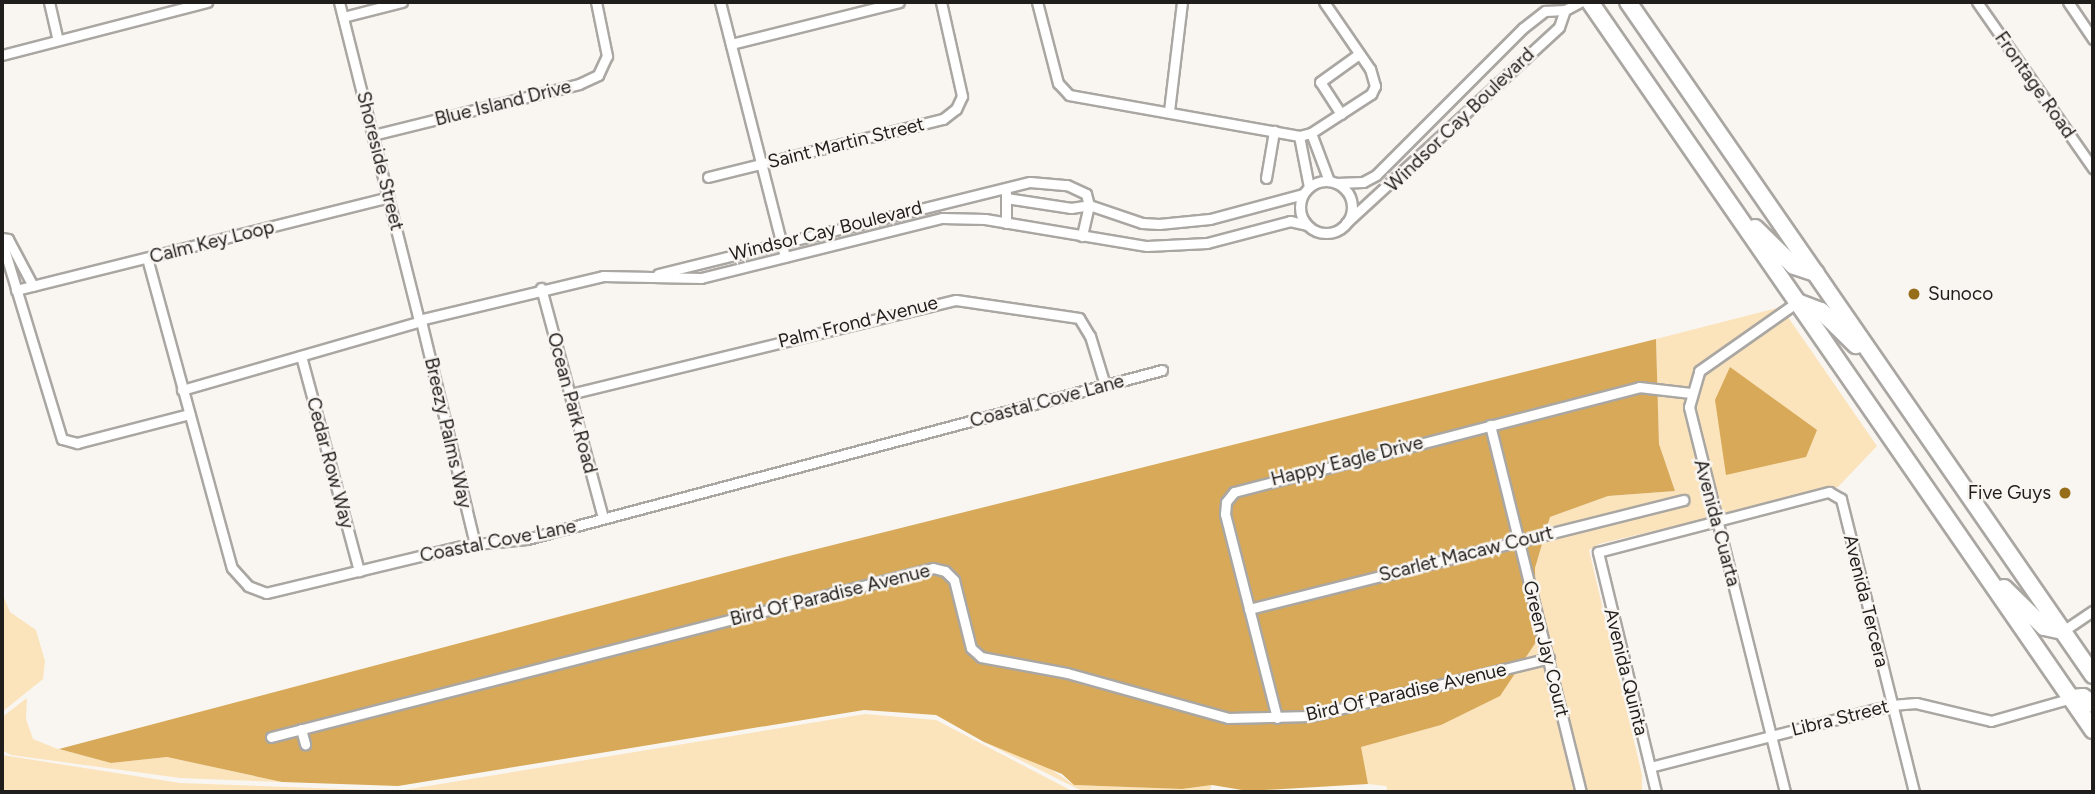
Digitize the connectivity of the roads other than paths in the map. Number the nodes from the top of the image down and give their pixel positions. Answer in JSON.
{"nodes":[{"id":1,"x":49,"y":2,"type":"edge"},
{"id":2,"x":207,"y":2,"type":"edge"},
{"id":3,"x":339,"y":2,"type":"edge"},
{"id":4,"x":402,"y":2,"type":"edge"},
{"id":5,"x":596,"y":2,"type":"edge"},
{"id":6,"x":720,"y":2,"type":"edge"},
{"id":7,"x":899,"y":2,"type":"edge"},
{"id":8,"x":941,"y":2,"type":"edge"},
{"id":9,"x":1037,"y":2,"type":"edge"},
{"id":10,"x":1182,"y":2,"type":"edge"},
{"id":11,"x":1324,"y":2,"type":"edge"},
{"id":12,"x":1580,"y":2,"type":"edge"},
{"id":13,"x":1590,"y":2,"type":"edge"},
{"id":14,"x":1628,"y":2,"type":"edge"},
{"id":15,"x":1977,"y":2,"type":"edge"},
{"id":16,"x":2068,"y":2,"type":"edge"},
{"id":17,"x":1565,"y":10,"type":"junction"},
{"id":18,"x":343,"y":17,"type":"junction"},
{"id":19,"x":2093,"y":39,"type":"edge"},
{"id":20,"x":58,"y":40,"type":"junction"},
{"id":21,"x":731,"y":44,"type":"junction"},
{"id":22,"x":1359,"y":54,"type":"junction"},
{"id":23,"x":2,"y":55,"type":"edge"},
{"id":24,"x":1446,"y":108,"type":"junction"},
{"id":25,"x":1169,"y":111,"type":"junction"},
{"id":26,"x":1341,"y":114,"type":"junction"},
{"id":27,"x":1459,"y":121,"type":"junction"},
{"id":28,"x":1274,"y":131,"type":"junction"},
{"id":29,"x":1311,"y":133,"type":"junction"},
{"id":30,"x":373,"y":135,"type":"junction"},
{"id":31,"x":1299,"y":135,"type":"junction"},
{"id":32,"x":761,"y":163,"type":"junction"},
{"id":33,"x":2093,"y":168,"type":"edge"},
{"id":34,"x":708,"y":177,"type":"dead end"},
{"id":35,"x":1266,"y":178,"type":"dead end"},
{"id":36,"x":1332,"y":182,"type":"junction"},
{"id":37,"x":1306,"y":190,"type":"junction"},
{"id":38,"x":1006,"y":193,"type":"junction"},
{"id":39,"x":389,"y":197,"type":"junction"},
{"id":40,"x":1729,"y":202,"type":"junction"},
{"id":41,"x":1089,"y":205,"type":"junction"},
{"id":42,"x":1346,"y":222,"type":"junction"},
{"id":43,"x":1006,"y":223,"type":"junction"},
{"id":44,"x":1307,"y":225,"type":"junction"},
{"id":45,"x":1082,"y":236,"type":"junction"},
{"id":46,"x":2,"y":240,"type":"edge"},
{"id":47,"x":781,"y":242,"type":"junction"},
{"id":48,"x":785,"y":257,"type":"junction"},
{"id":49,"x":147,"y":258,"type":"junction"},
{"id":50,"x":1816,"y":274,"type":"junction"},
{"id":51,"x":646,"y":277,"type":"junction"},
{"id":52,"x":33,"y":286,"type":"junction"},
{"id":53,"x":541,"y":288,"type":"junction"},
{"id":54,"x":16,"y":290,"type":"junction"},
{"id":55,"x":1797,"y":302,"type":"junction"},
{"id":56,"x":420,"y":321,"type":"junction"},
{"id":57,"x":301,"y":356,"type":"junction"},
{"id":58,"x":1162,"y":370,"type":"dead end"},
{"id":59,"x":1885,"y":374,"type":"junction"},
{"id":60,"x":1105,"y":385,"type":"junction"},
{"id":61,"x":182,"y":390,"type":"junction"},
{"id":62,"x":1691,"y":393,"type":"junction"},
{"id":63,"x":570,"y":394,"type":"junction"},
{"id":64,"x":189,"y":414,"type":"junction"},
{"id":65,"x":1490,"y":425,"type":"junction"},
{"id":66,"x":1684,"y":500,"type":"dead end"},
{"id":67,"x":603,"y":518,"type":"junction"},
{"id":68,"x":1717,"y":520,"type":"junction"},
{"id":69,"x":1519,"y":541,"type":"junction"},
{"id":70,"x":475,"y":544,"type":"junction"},
{"id":71,"x":1973,"y":556,"type":"junction"},
{"id":72,"x":359,"y":571,"type":"junction"},
{"id":73,"x":1249,"y":609,"type":"junction"},
{"id":74,"x":2093,"y":611,"type":"edge"},
{"id":75,"x":2063,"y":631,"type":"junction"},
{"id":76,"x":1549,"y":658,"type":"junction"},
{"id":77,"x":2093,"y":675,"type":"edge"},
{"id":78,"x":2072,"y":698,"type":"junction"},
{"id":79,"x":2093,"y":704,"type":"edge"},
{"id":80,"x":1892,"y":705,"type":"junction"},
{"id":81,"x":1277,"y":718,"type":"junction"},
{"id":82,"x":301,"y":729,"type":"junction"},
{"id":83,"x":2093,"y":730,"type":"edge"},
{"id":84,"x":1771,"y":735,"type":"junction"},
{"id":85,"x":271,"y":737,"type":"dead end"},
{"id":86,"x":305,"y":744,"type":"dead end"},
{"id":87,"x":1650,"y":767,"type":"junction"},
{"id":88,"x":1581,"y":792,"type":"edge"},
{"id":89,"x":1656,"y":792,"type":"edge"},
{"id":90,"x":1785,"y":792,"type":"edge"},
{"id":91,"x":1914,"y":792,"type":"edge"}],
"edges":[{"from":1,"to":20,"type":"street"},
{"from":2,"to":20,"type":"street"},
{"from":3,"to":18,"type":"street","name":"Shoreside Street"},
{"from":4,"to":18,"type":"street"},
{"from":5,"to":30,"type":"street","name":"Blue Island Drive"},
{"from":6,"to":21,"type":"street"},
{"from":7,"to":21,"type":"street"},
{"from":8,"to":32,"type":"street","name":"Saint Martin Street"},
{"from":9,"to":25,"type":"street"},
{"from":10,"to":25,"type":"street"},
{"from":11,"to":22,"type":"street"},
{"from":12,"to":17,"type":"street","name":"Windsor Cay Boulevard"},
{"from":13,"to":40,"type":"highway"},
{"from":14,"to":50,"type":"highway"},
{"from":15,"to":33,"type":"street","name":"Frontage Road"},
{"from":16,"to":19,"type":"street"},
{"from":17,"to":24,"type":"street","name":"Windsor Cay Boulevard"},
{"from":17,"to":27,"type":"street","name":"Windsor Cay Boulevard"},
{"from":18,"to":30,"type":"street","name":"Shoreside Street"},
{"from":20,"to":23,"type":"street"},
{"from":21,"to":32,"type":"street"},
{"from":22,"to":26,"type":"street"},
{"from":22,"to":26,"type":"street"},
{"from":24,"to":27,"type":"street"},
{"from":24,"to":36,"type":"street","name":"Windsor Cay Boulevard"},
{"from":25,"to":28,"type":"street"},
{"from":26,"to":29,"type":"street"},
{"from":27,"to":42,"type":"street","name":"Windsor Cay Boulevard"},
{"from":28,"to":31,"type":"street"},
{"from":28,"to":35,"type":"street"},
{"from":29,"to":31,"type":"street"},
{"from":29,"to":36,"type":"street"},
{"from":30,"to":39,"type":"street","name":"Shoreside Street"},
{"from":31,"to":37,"type":"street"},
{"from":32,"to":34,"type":"street","name":"Saint Martin Street"},
{"from":32,"to":47,"type":"street"},
{"from":36,"to":37,"type":"street","name":"Windsor Cay Boulevard"},
{"from":36,"to":42,"type":"street"},
{"from":37,"to":41,"type":"street","name":"Windsor Cay Boulevard"},
{"from":37,"to":44,"type":"street"},
{"from":38,"to":41,"type":"street","name":"Windsor Cay Boulevard"},
{"from":38,"to":41,"type":"street","name":"Windsor Cay Boulevard"},
{"from":38,"to":43,"type":"street"},
{"from":38,"to":47,"type":"street","name":"Windsor Cay Boulevard"},
{"from":39,"to":49,"type":"street","name":"Calm Key Loop"},
{"from":39,"to":56,"type":"street","name":"Shoreside Street"},
{"from":40,"to":50,"type":"highway"},
{"from":40,"to":55,"type":"highway"},
{"from":41,"to":45,"type":"street"},
{"from":42,"to":44,"type":"street","name":"Windsor Cay Boulevard"},
{"from":43,"to":45,"type":"street","name":"Windsor Cay Boulevard"},
{"from":43,"to":48,"type":"street","name":"Windsor Cay Boulevard"},
{"from":44,"to":45,"type":"street","name":"Windsor Cay Boulevard"},
{"from":46,"to":52,"type":"street"},
{"from":46,"to":54,"type":"street"},
{"from":47,"to":48,"type":"street"},
{"from":47,"to":51,"type":"street","name":"Windsor Cay Boulevard"},
{"from":48,"to":51,"type":"street","name":"Windsor Cay Boulevard"},
{"from":49,"to":52,"type":"street","name":"Calm Key Loop"},
{"from":49,"to":61,"type":"street","name":"Coastal Cove Lane"},
{"from":50,"to":59,"type":"highway"},
{"from":51,"to":53,"type":"street","name":"Windsor Cay Boulevard"},
{"from":52,"to":54,"type":"street","name":"Calm Key Loop"},
{"from":53,"to":56,"type":"street","name":"Windsor Cay Boulevard"},
{"from":53,"to":63,"type":"street","name":"Ocean Park Road"},
{"from":54,"to":64,"type":"street"},
{"from":55,"to":59,"type":"highway"},
{"from":55,"to":62,"type":"street"},
{"from":55,"to":71,"type":"highway"},
{"from":56,"to":57,"type":"street","name":"Windsor Cay Boulevard"},
{"from":56,"to":70,"type":"street","name":"Breezy Palms Way"},
{"from":57,"to":61,"type":"street","name":"Windsor Cay Boulevard"},
{"from":57,"to":72,"type":"street","name":"Cedar Row Way"},
{"from":58,"to":60,"type":"street","name":"Coastal Cove Lane"},
{"from":59,"to":75,"type":"highway"},
{"from":60,"to":63,"type":"street","name":"Palm Frond Avenue"},
{"from":60,"to":67,"type":"street","name":"Coastal Cove Lane"},
{"from":61,"to":64,"type":"street","name":"Coastal Cove Lane"},
{"from":62,"to":65,"type":"street","name":"Happy Eagle Drive"},
{"from":62,"to":68,"type":"street","name":"Avenida Cuarta"},
{"from":63,"to":67,"type":"street","name":"Ocean Park Road"},
{"from":64,"to":72,"type":"street","name":"Coastal Cove Lane"},
{"from":65,"to":69,"type":"street","name":"Green Jay Court"},
{"from":65,"to":73,"type":"street","name":"Happy Eagle Drive"},
{"from":66,"to":69,"type":"street","name":"Scarlet Macaw Court"},
{"from":67,"to":70,"type":"street","name":"Coastal Cove Lane"},
{"from":68,"to":80,"type":"street","name":"Avenida Tercera"},
{"from":68,"to":84,"type":"street","name":"Avenida Cuarta"},
{"from":68,"to":87,"type":"street","name":"Avenida Quinta"},
{"from":69,"to":73,"type":"street","name":"Scarlet Macaw Court"},
{"from":69,"to":76,"type":"street","name":"Green Jay Court"},
{"from":70,"to":72,"type":"street","name":"Coastal Cove Lane"},
{"from":71,"to":75,"type":"highway"},
{"from":71,"to":78,"type":"highway"},
{"from":73,"to":81,"type":"street","name":"Happy Eagle Drive"},
{"from":74,"to":75,"type":"street"},
{"from":75,"to":77,"type":"highway"},
{"from":76,"to":81,"type":"street","name":"Bird Of Paradise Avenue"},
{"from":76,"to":88,"type":"street","name":"Green Jay Court"},
{"from":78,"to":79,"type":"highway"},
{"from":78,"to":80,"type":"street","name":"Libra Street"},
{"from":78,"to":83,"type":"highway"},
{"from":80,"to":84,"type":"street","name":"Libra Street"},
{"from":80,"to":91,"type":"street","name":"Avenida Tercera"},
{"from":81,"to":82,"type":"street","name":"Bird Of Paradise Avenue"},
{"from":82,"to":85,"type":"street","name":"Bird Of Paradise Avenue"},
{"from":82,"to":86,"type":"street"},
{"from":84,"to":87,"type":"street","name":"Libra Street"},
{"from":84,"to":90,"type":"street","name":"Avenida Cuarta"},
{"from":87,"to":89,"type":"street","name":"Avenida Quinta"}]}
